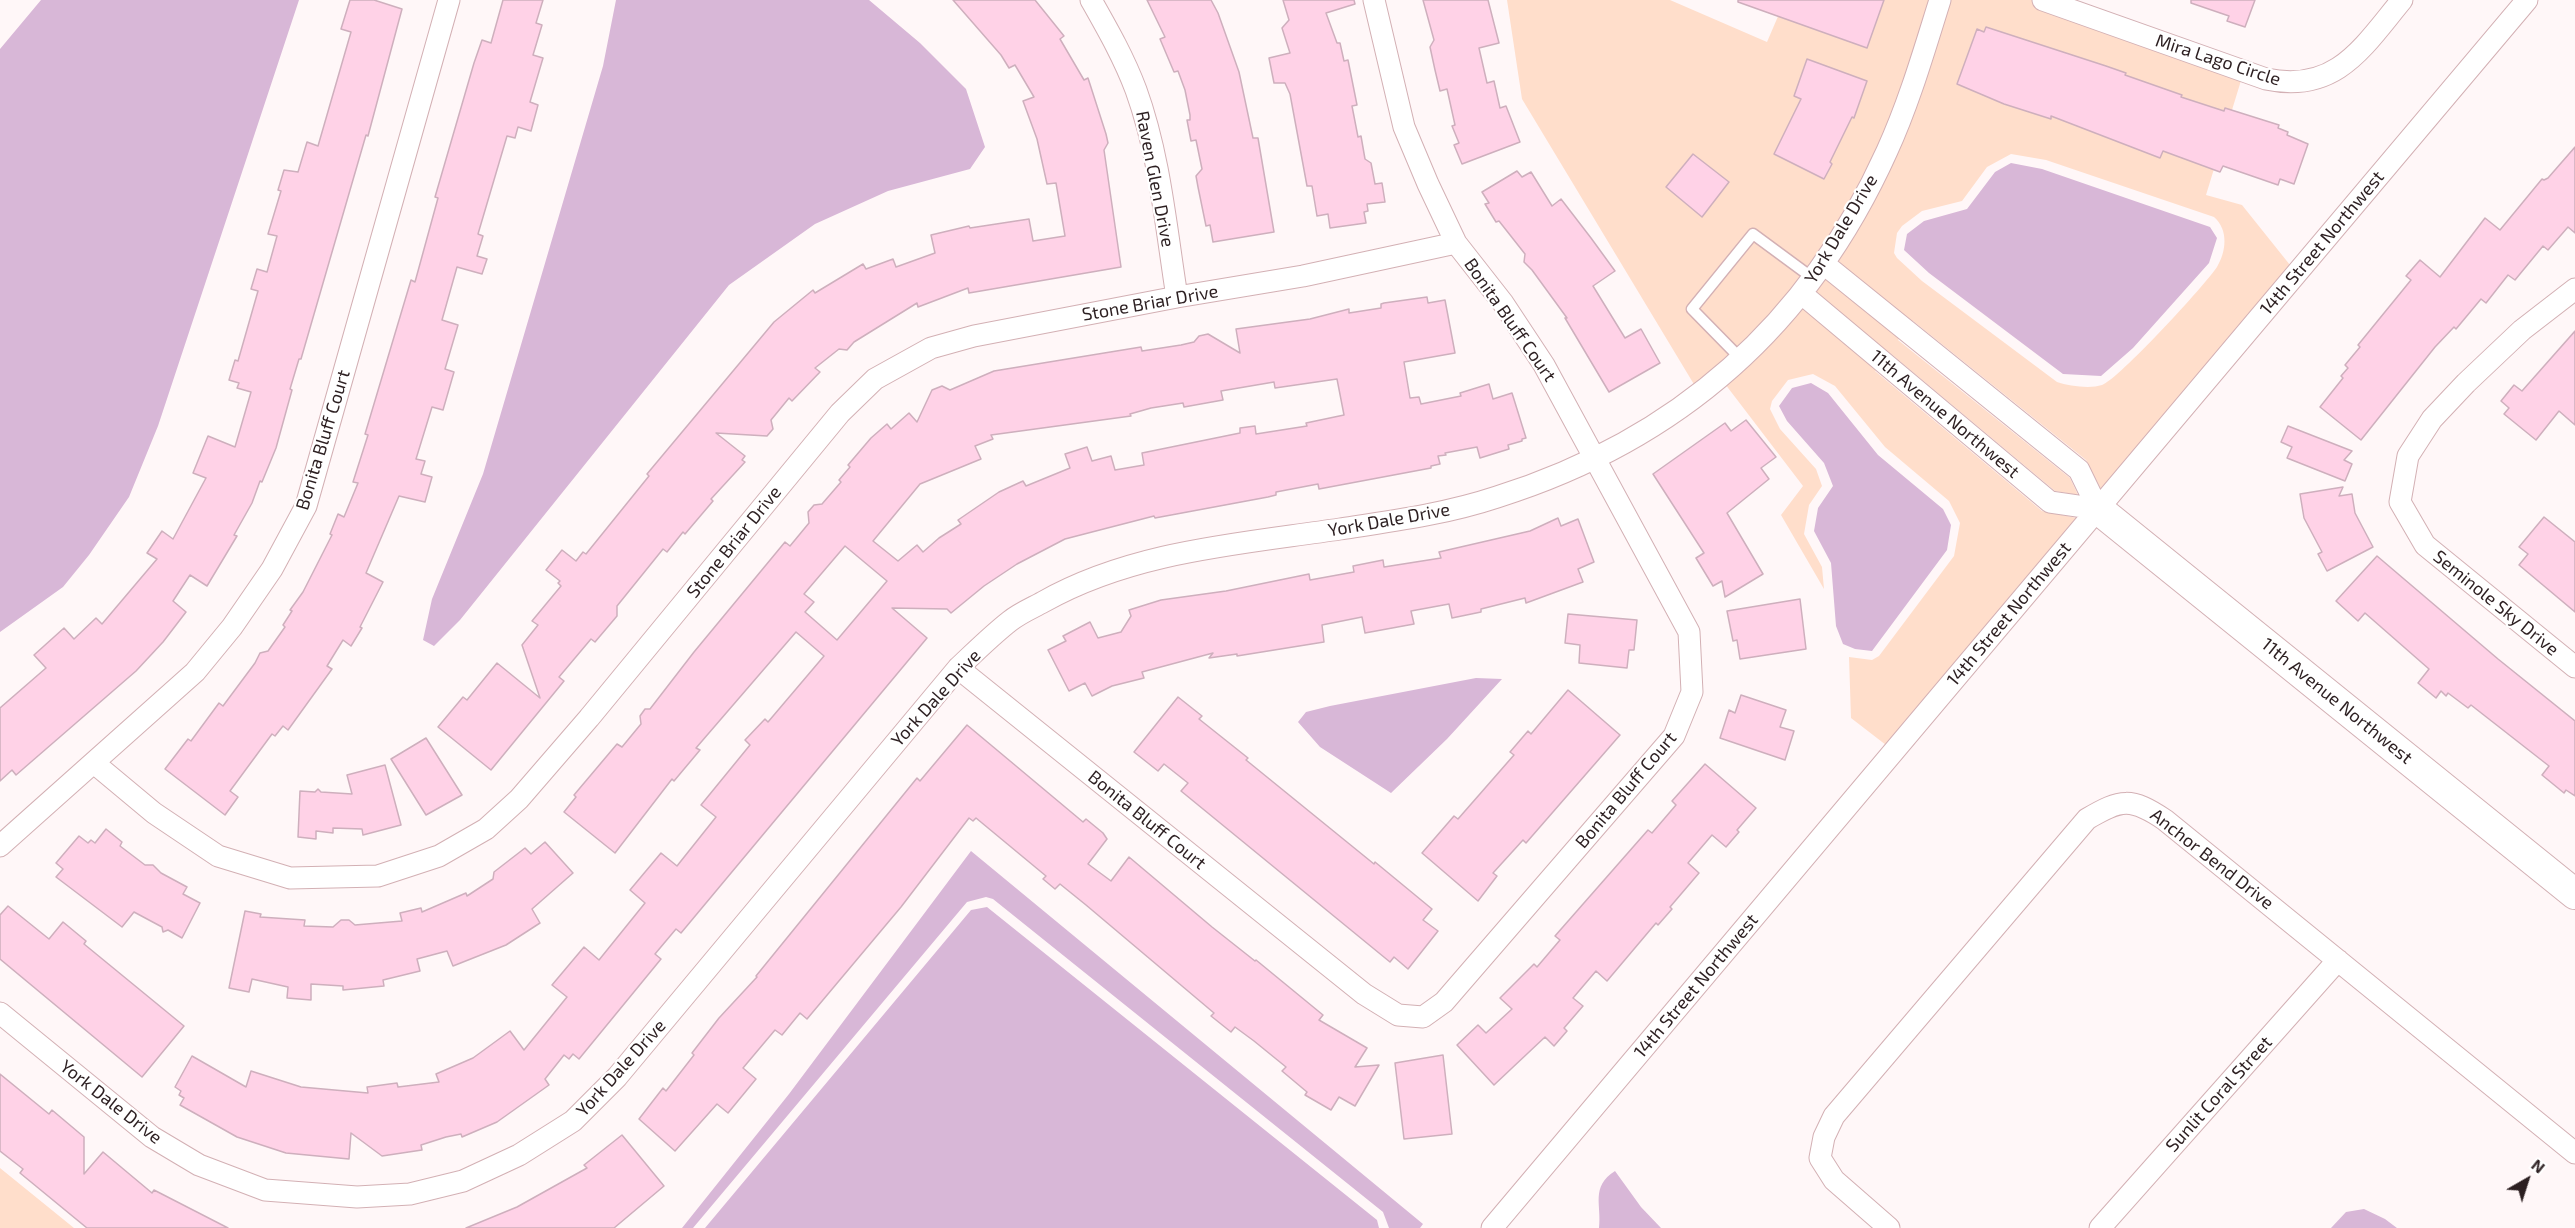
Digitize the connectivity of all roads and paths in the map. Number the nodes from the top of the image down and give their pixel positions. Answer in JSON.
{"nodes":[{"id":1,"x":449,"y":0,"type":"edge"},
{"id":2,"x":1091,"y":0,"type":"edge"},
{"id":3,"x":1374,"y":0,"type":"edge"},
{"id":4,"x":1940,"y":0,"type":"edge"},
{"id":5,"x":2043,"y":0,"type":"edge"},
{"id":6,"x":2402,"y":0,"type":"edge"},
{"id":7,"x":2527,"y":0,"type":"edge"},
{"id":8,"x":1456,"y":243,"type":"junction"},
{"id":9,"x":1813,"y":279,"type":"junction"},
{"id":10,"x":2575,"y":289,"type":"edge"},
{"id":11,"x":1177,"y":297,"type":"junction"},
{"id":12,"x":1741,"y":360,"type":"junction"},
{"id":13,"x":1594,"y":460,"type":"junction"},
{"id":14,"x":2098,"y":509,"type":"junction"},
{"id":15,"x":2575,"y":667,"type":"edge"},
{"id":16,"x":957,"y":668,"type":"junction"},
{"id":17,"x":94,"y":763,"type":"junction"},
{"id":18,"x":0,"y":846,"type":"edge"},
{"id":19,"x":2575,"y":894,"type":"edge"},
{"id":20,"x":2338,"y":960,"type":"junction"},
{"id":21,"x":0,"y":1013,"type":"edge"},
{"id":22,"x":2575,"y":1153,"type":"edge"},
{"id":23,"x":1491,"y":1228,"type":"edge"},
{"id":24,"x":1889,"y":1228,"type":"edge"},
{"id":25,"x":2100,"y":1228,"type":"edge"}],
"edges":[{"from":1,"to":17,"type":"street","name":"Bonita Bluff Court"},
{"from":2,"to":11,"type":"street","name":"Raven Glen Drive"},
{"from":3,"to":8,"type":"street","name":"Bonita Bluff Court"},
{"from":4,"to":9,"type":"street","name":"York Dale Drive"},
{"from":5,"to":6,"type":"street","name":"Mira Lago Circle"},
{"from":7,"to":14,"type":"street","name":"14th Street Northwest"},
{"from":8,"to":11,"type":"street","name":"Stone Briar Drive"},
{"from":8,"to":13,"type":"street","name":"Bonita Bluff Court"},
{"from":9,"to":12,"type":"street","name":"York Dale Drive"},
{"from":9,"to":12,"type":"lane"},
{"from":9,"to":14,"type":"street","name":"11th Avenue Northwest"},
{"from":9,"to":14,"type":"street","name":"11th Avenue Northwest"},
{"from":10,"to":15,"type":"street","name":"Seminole Sky Drive"},
{"from":11,"to":17,"type":"street","name":"Stone Briar Drive"},
{"from":12,"to":13,"type":"street","name":"York Dale Drive"},
{"from":13,"to":16,"type":"street","name":"York Dale Drive"},
{"from":13,"to":16,"type":"street","name":"Bonita Bluff Court"},
{"from":14,"to":19,"type":"street","name":"11th Avenue Northwest"},
{"from":14,"to":23,"type":"street","name":"14th Street Northwest"},
{"from":16,"to":21,"type":"street","name":"York Dale Drive"},
{"from":17,"to":18,"type":"street","name":"Bonita Bluff Court"},
{"from":20,"to":22,"type":"street","name":"Anchor Bend Drive"},
{"from":20,"to":24,"type":"street","name":"Anchor Bend Drive"},
{"from":20,"to":25,"type":"street","name":"Sunlit Coral Street"}]}
